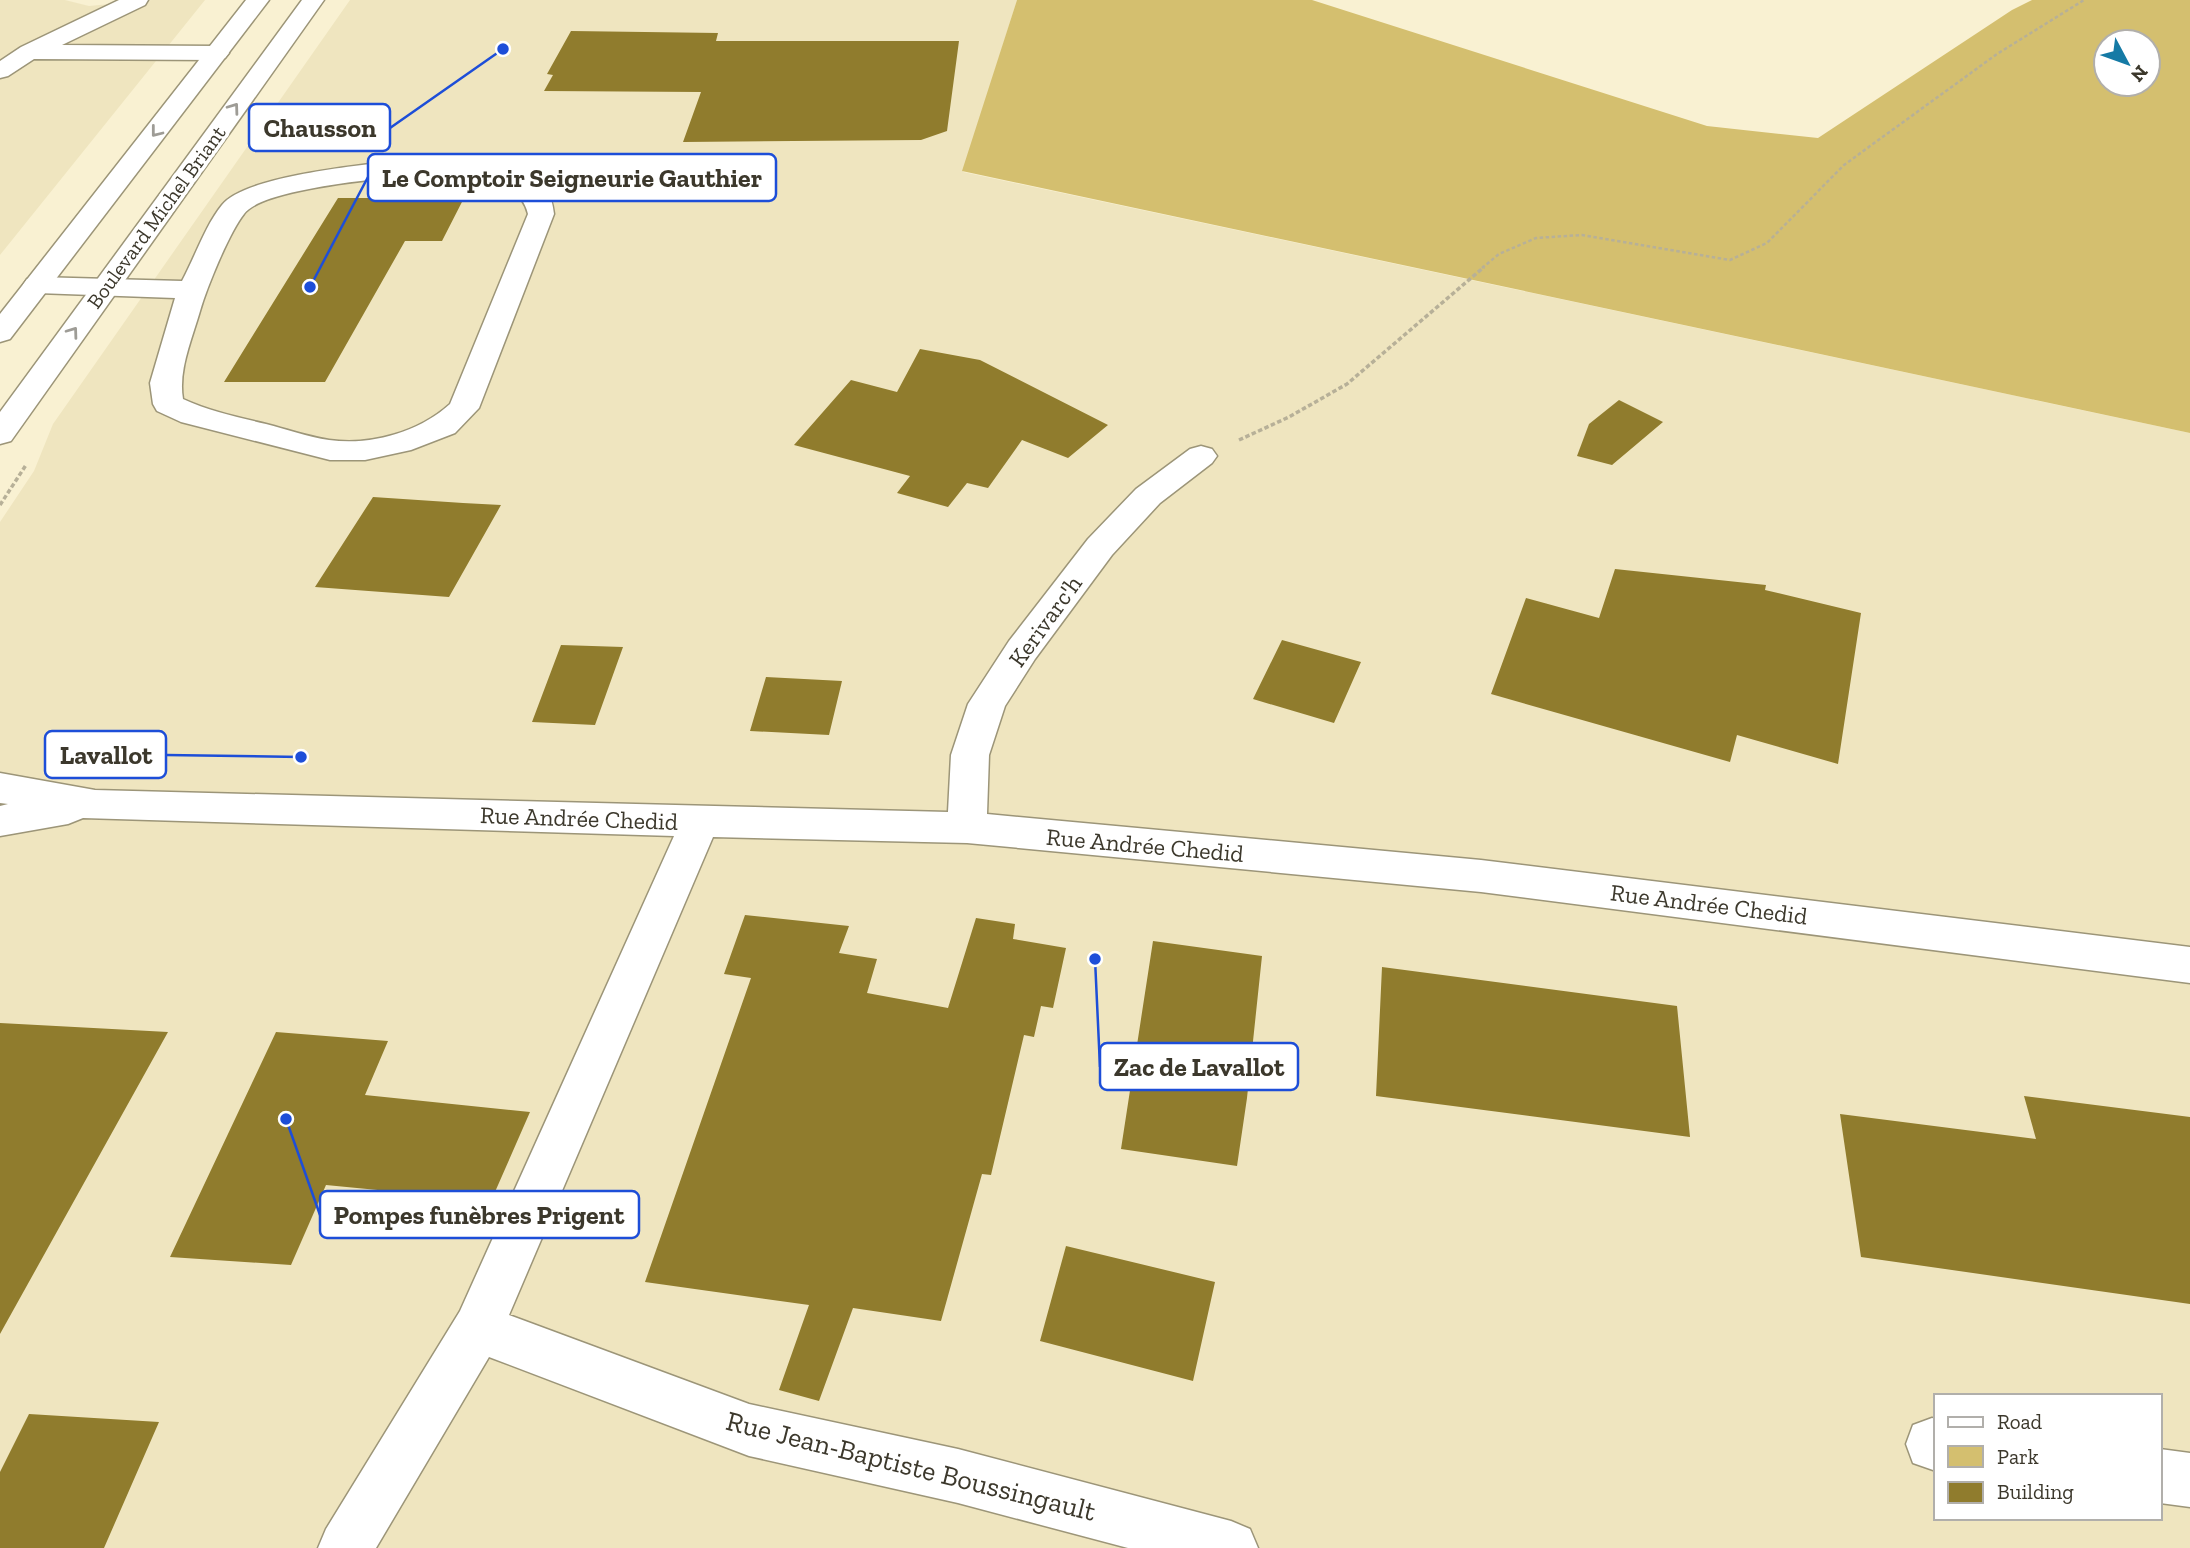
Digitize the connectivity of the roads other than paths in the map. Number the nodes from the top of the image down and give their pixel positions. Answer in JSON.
{"nodes":[{"id":1,"x":137,"y":0,"type":"edge"},
{"id":2,"x":258,"y":0,"type":"edge"},
{"id":3,"x":313,"y":0,"type":"edge"},
{"id":4,"x":29,"y":52,"type":"junction"},
{"id":5,"x":217,"y":53,"type":"junction"},
{"id":6,"x":0,"y":71,"type":"edge"},
{"id":7,"x":37,"y":285,"type":"junction"},
{"id":8,"x":106,"y":286,"type":"junction"},
{"id":9,"x":192,"y":290,"type":"junction"},
{"id":10,"x":0,"y":333,"type":"edge"},
{"id":11,"x":0,"y":434,"type":"edge"},
{"id":12,"x":1201,"y":456,"type":"road end"},
{"id":13,"x":0,"y":788,"type":"edge"},
{"id":14,"x":95,"y":805,"type":"junction"},
{"id":15,"x":0,"y":821,"type":"edge"},
{"id":16,"x":700,"y":821,"type":"junction"},
{"id":17,"x":967,"y":828,"type":"junction"},
{"id":18,"x":2190,"y":965,"type":"edge"},
{"id":19,"x":478,"y":1328,"type":"junction"},
{"id":20,"x":2162,"y":1476,"type":"edge"},
{"id":21,"x":2190,"y":1480,"type":"edge"},
{"id":22,"x":345,"y":1548,"type":"edge"},
{"id":23,"x":1231,"y":1548,"type":"edge"}],
"edges":[{"from":1,"to":4,"type":"street"},
{"from":2,"to":5,"type":"street","name":"Boulevard Michel Briant"},
{"from":8,"to":3,"type":"street","name":"Boulevard Michel Briant","one_way":true},
{"from":4,"to":5,"type":"street"},
{"from":4,"to":6,"type":"street"},
{"from":5,"to":7,"type":"street","name":"Boulevard Michel Briant","one_way":true},
{"from":7,"to":8,"type":"street"},
{"from":7,"to":10,"type":"street","name":"Boulevard Michel Briant"},
{"from":8,"to":9,"type":"street"},
{"from":11,"to":8,"type":"street","name":"Boulevard Michel Briant","one_way":true},
{"from":9,"to":9,"type":"street"},
{"from":12,"to":17,"type":"street","name":"Kerivarc'h"},
{"from":13,"to":14,"type":"street","name":"Rue Andrée Chedid"},
{"from":14,"to":15,"type":"street","name":"Rue Andrée Chedid"},
{"from":14,"to":16,"type":"street","name":"Rue Andrée Chedid"},
{"from":16,"to":17,"type":"street","name":"Rue Andrée Chedid"},
{"from":16,"to":19,"type":"street"},
{"from":17,"to":18,"type":"street","name":"Rue Andrée Chedid"},
{"from":19,"to":22,"type":"street"},
{"from":19,"to":23,"type":"street","name":"Rue Jean-Baptiste Boussingault"},
{"from":20,"to":21,"type":"street"}]}
